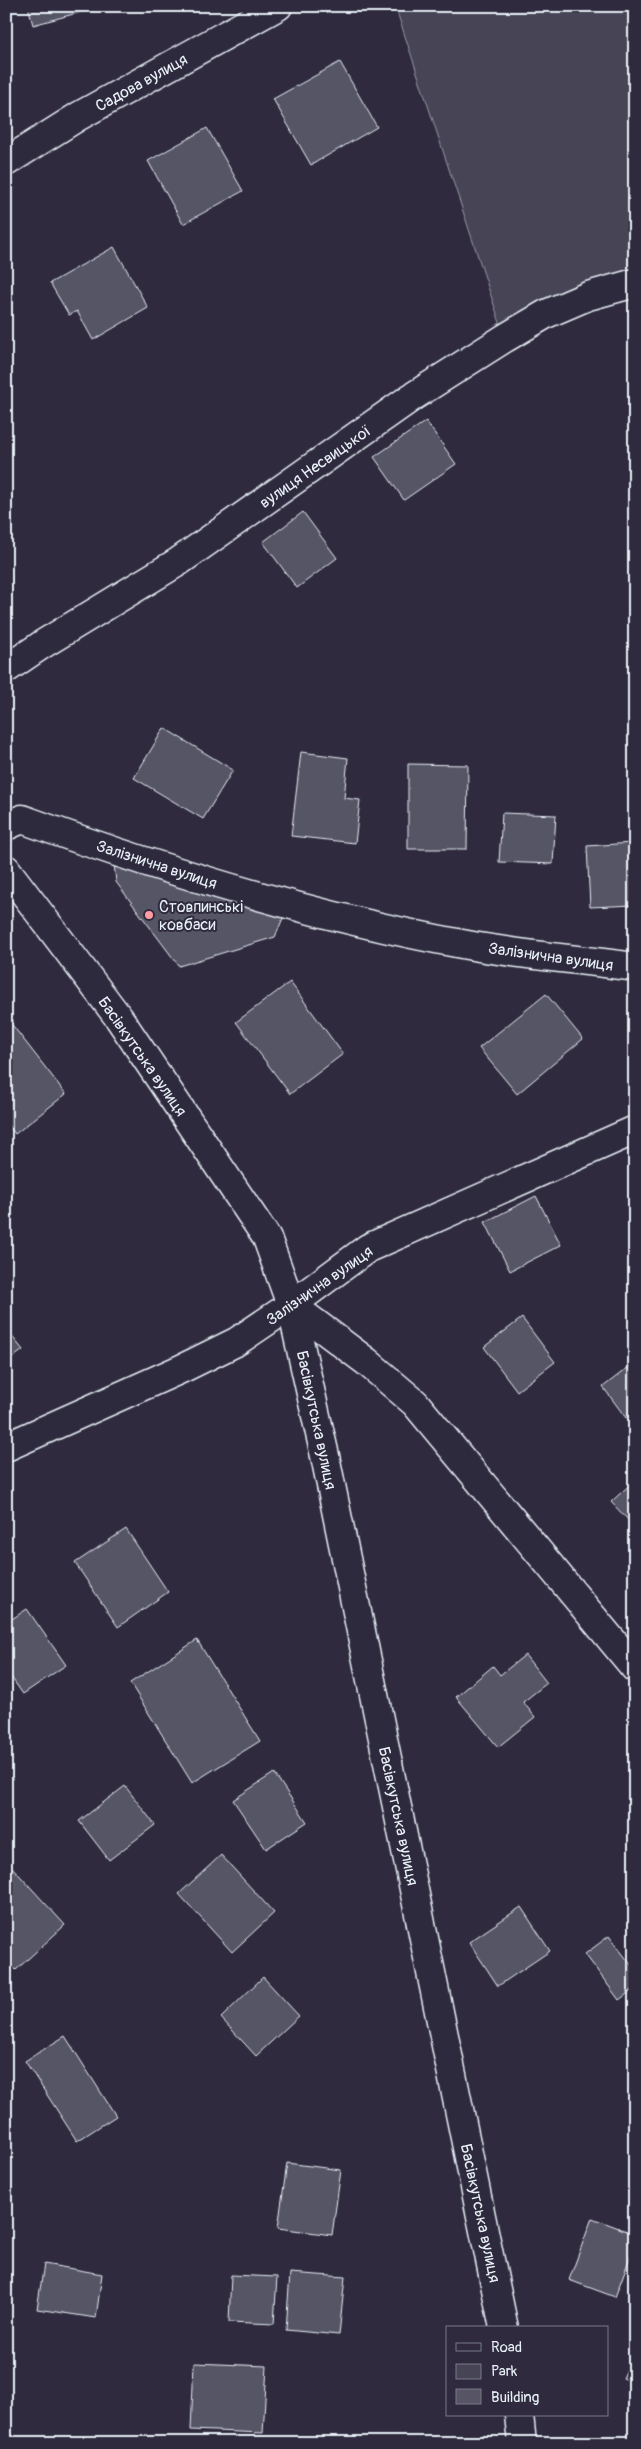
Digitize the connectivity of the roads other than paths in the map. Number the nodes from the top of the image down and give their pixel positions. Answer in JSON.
{"nodes":[{"id":1,"x":278,"y":6,"type":"edge"},
{"id":2,"x":6,"y":162,"type":"edge"},
{"id":3,"x":635,"y":283,"type":"edge"},
{"id":4,"x":6,"y":669,"type":"edge"},
{"id":5,"x":6,"y":826,"type":"edge"},
{"id":6,"x":6,"y":869,"type":"edge"},
{"id":7,"x":635,"y":967,"type":"edge"},
{"id":8,"x":635,"y":1130,"type":"edge"},
{"id":9,"x":291,"y":1305,"type":"junction"},
{"id":10,"x":6,"y":1446,"type":"edge"},
{"id":11,"x":635,"y":1668,"type":"edge"},
{"id":12,"x":504,"y":2326,"type":"edge"},
{"id":13,"x":519,"y":2416,"type":"edge"},
{"id":14,"x":522,"y":2443,"type":"edge"}],
"edges":[{"from":1,"to":2,"type":"street","name":"Садова вулиця"},
{"from":3,"to":4,"type":"street","name":"вулиця Несвицької"},
{"from":5,"to":7,"type":"street","name":"Залізнична вулиця"},
{"from":6,"to":9,"type":"street","name":"Басівкутська вулиця"},
{"from":8,"to":9,"type":"street","name":"Залізнична вулиця"},
{"from":9,"to":10,"type":"street","name":"Залізнична вулиця"},
{"from":9,"to":11,"type":"street","name":"Басівкутська вулиця"},
{"from":9,"to":12,"type":"street","name":"Басівкутська вулиця"},
{"from":13,"to":14,"type":"street"}]}
